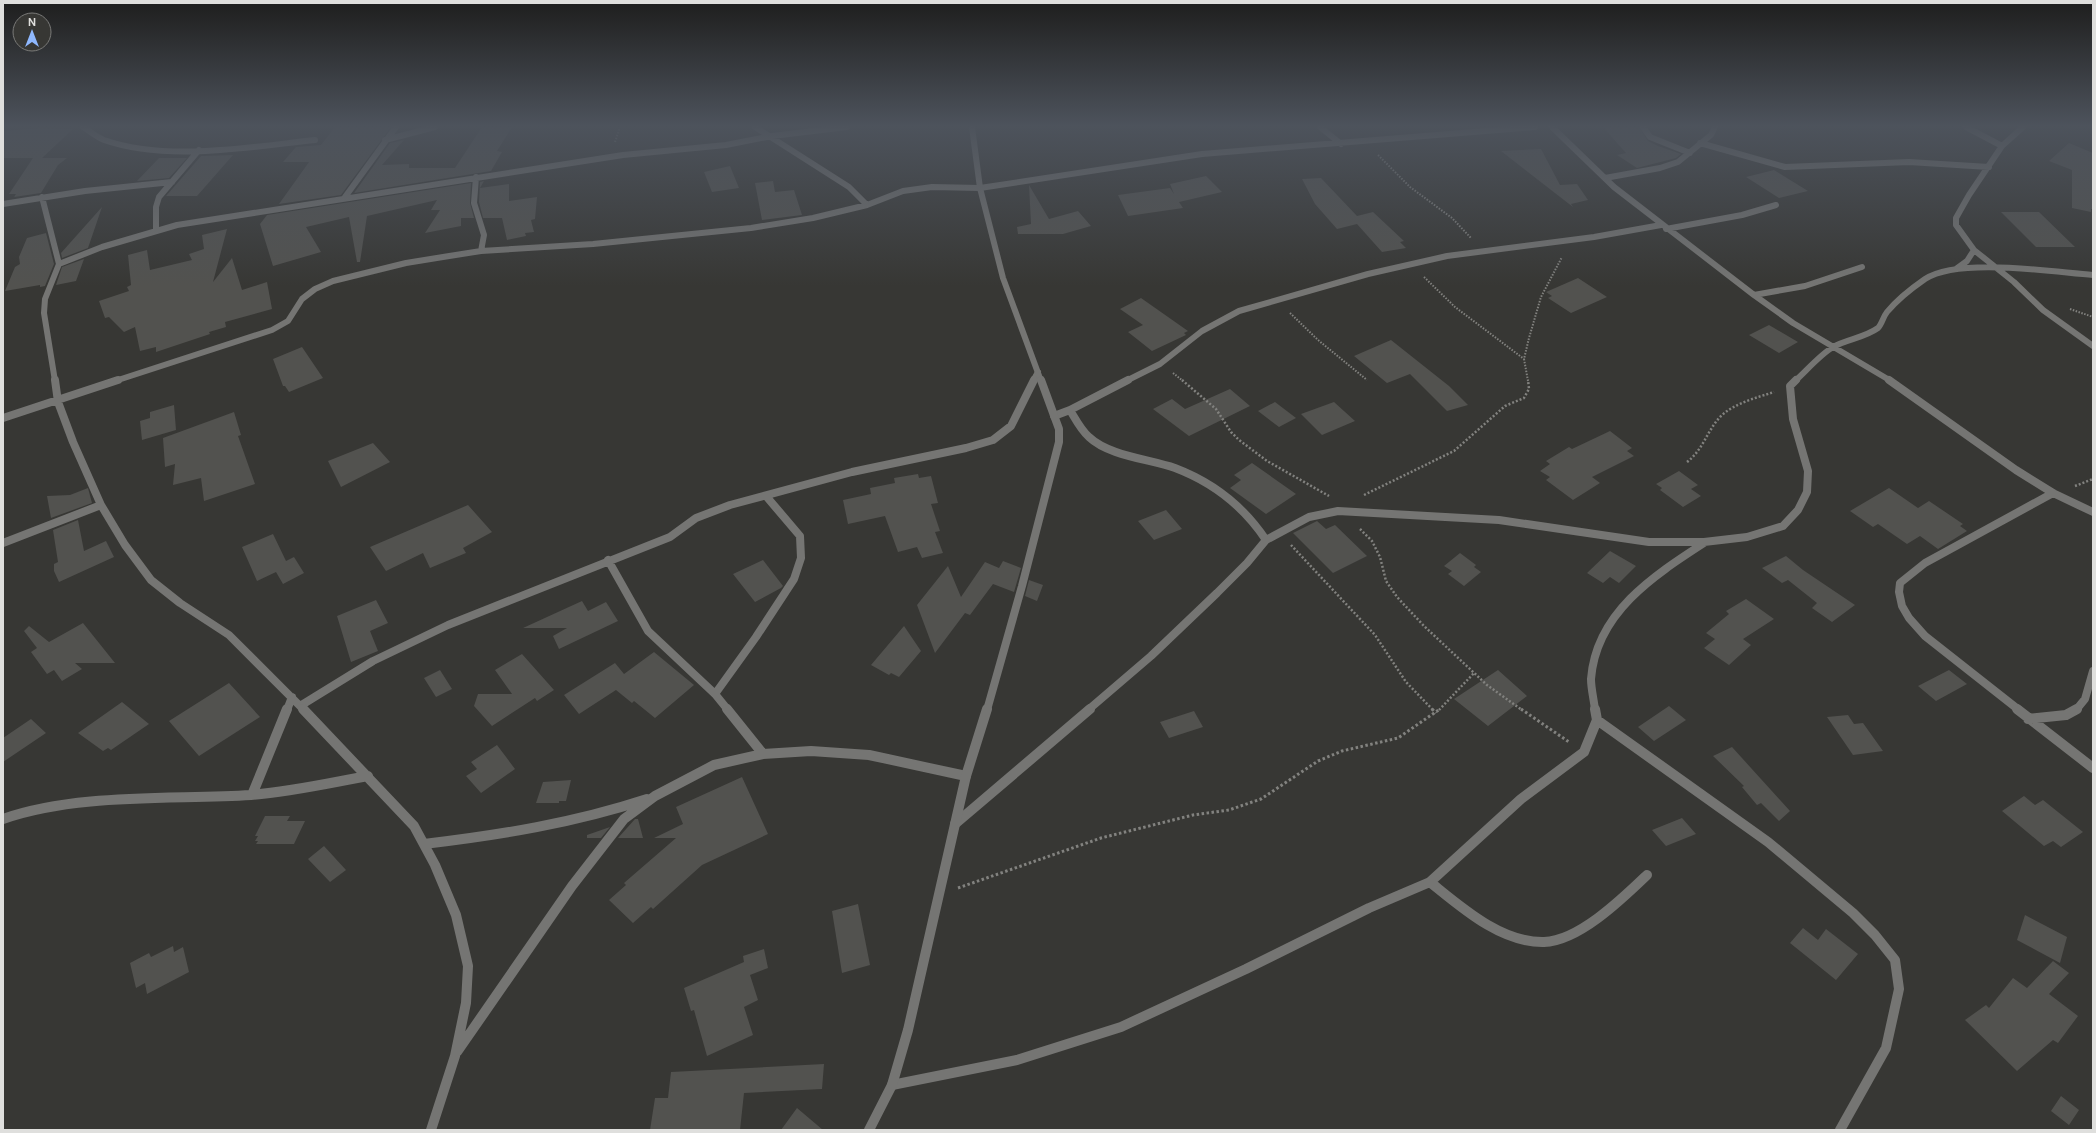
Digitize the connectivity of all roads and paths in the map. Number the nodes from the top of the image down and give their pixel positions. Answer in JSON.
{"nodes":[{"id":1,"x":357,"y":180,"type":"edge"},
{"id":2,"x":457,"y":180,"type":"edge"},
{"id":3,"x":476,"y":180,"type":"edge"},
{"id":4,"x":838,"y":180,"type":"edge"},
{"id":5,"x":979,"y":180,"type":"edge"},
{"id":6,"x":1033,"y":180,"type":"edge"},
{"id":7,"x":1403,"y":180,"type":"edge"},
{"id":8,"x":1607,"y":180,"type":"edge"},
{"id":9,"x":1980,"y":180,"type":"edge"},
{"id":10,"x":172,"y":182,"type":"joint"},
{"id":11,"x":980,"y":188,"type":"junction"},
{"id":12,"x":42,"y":197,"type":"junction"},
{"id":13,"x":345,"y":197,"type":"junction"},
{"id":14,"x":3,"y":204,"type":"edge"},
{"id":15,"x":868,"y":205,"type":"junction"},
{"id":16,"x":1776,"y":205,"type":"dead end"},
{"id":17,"x":1664,"y":227,"type":"junction"},
{"id":18,"x":156,"y":231,"type":"junction"},
{"id":19,"x":1573,"y":239,"type":"junction"},
{"id":20,"x":1483,"y":250,"type":"junction"},
{"id":21,"x":1974,"y":250,"type":"junction"},
{"id":22,"x":481,"y":251,"type":"junction"},
{"id":23,"x":59,"y":264,"type":"junction"},
{"id":24,"x":1410,"y":264,"type":"junction"},
{"id":25,"x":1862,"y":267,"type":"dead end"},
{"id":26,"x":1996,"y":268,"type":"junction"},
{"id":27,"x":1956,"y":269,"type":"junction"},
{"id":28,"x":2093,"y":275,"type":"edge"},
{"id":29,"x":1754,"y":295,"type":"junction"},
{"id":30,"x":1277,"y":300,"type":"junction"},
{"id":31,"x":2093,"y":346,"type":"edge"},
{"id":32,"x":1833,"y":347,"type":"junction"},
{"id":33,"x":1524,"y":359,"type":"junction"},
{"id":34,"x":1160,"y":364,"type":"junction"},
{"id":35,"x":1038,"y":372,"type":"junction"},
{"id":36,"x":1367,"y":380,"type":"dead end"},
{"id":37,"x":1790,"y":386,"type":"junction"},
{"id":38,"x":58,"y":402,"type":"junction"},
{"id":39,"x":1070,"y":410,"type":"junction"},
{"id":40,"x":1054,"y":416,"type":"junction"},
{"id":41,"x":3,"y":418,"type":"edge"},
{"id":42,"x":1687,"y":462,"type":"dead end"},
{"id":43,"x":2053,"y":493,"type":"junction"},
{"id":44,"x":766,"y":496,"type":"junction"},
{"id":45,"x":1331,"y":497,"type":"dead end"},
{"id":46,"x":1357,"y":498,"type":"dead end"},
{"id":47,"x":101,"y":505,"type":"junction"},
{"id":48,"x":1338,"y":511,"type":"junction"},
{"id":49,"x":2093,"y":512,"type":"edge"},
{"id":50,"x":1280,"y":533,"type":"junction"},
{"id":51,"x":1266,"y":540,"type":"junction"},
{"id":52,"x":1704,"y":542,"type":"junction"},
{"id":53,"x":3,"y":543,"type":"edge"},
{"id":54,"x":608,"y":560,"type":"junction"},
{"id":55,"x":2093,"y":671,"type":"edge"},
{"id":56,"x":1474,"y":673,"type":"junction"},
{"id":57,"x":715,"y":694,"type":"junction"},
{"id":58,"x":292,"y":697,"type":"junction"},
{"id":59,"x":300,"y":706,"type":"junction"},
{"id":60,"x":1436,"y":713,"type":"junction"},
{"id":61,"x":2028,"y":719,"type":"junction"},
{"id":62,"x":1597,"y":720,"type":"junction"},
{"id":63,"x":1584,"y":752,"type":"junction"},
{"id":64,"x":763,"y":754,"type":"junction"},
{"id":65,"x":2093,"y":768,"type":"edge"},
{"id":66,"x":368,"y":776,"type":"junction"},
{"id":67,"x":966,"y":776,"type":"junction"},
{"id":68,"x":252,"y":795,"type":"junction"},
{"id":69,"x":655,"y":796,"type":"junction"},
{"id":70,"x":3,"y":819,"type":"edge"},
{"id":71,"x":955,"y":824,"type":"junction"},
{"id":72,"x":424,"y":844,"type":"junction"},
{"id":73,"x":1647,"y":876,"type":"dead end"},
{"id":74,"x":1430,"y":882,"type":"junction"},
{"id":75,"x":940,"y":894,"type":"junction"},
{"id":76,"x":455,"y":1056,"type":"junction"},
{"id":77,"x":892,"y":1085,"type":"junction"},
{"id":78,"x":431,"y":1130,"type":"edge"},
{"id":79,"x":869,"y":1130,"type":"edge"},
{"id":80,"x":1840,"y":1130,"type":"edge"}],
"edges":[{"from":1,"to":13,"type":"street"},
{"from":2,"to":13,"type":"street"},
{"from":3,"to":22,"type":"street"},
{"from":4,"to":15,"type":"street"},
{"from":5,"to":11,"type":"street"},
{"from":6,"to":11,"type":"street"},
{"from":7,"to":20,"type":"path"},
{"from":8,"to":17,"type":"street"},
{"from":9,"to":21,"type":"street"},
{"from":10,"to":12,"type":"street"},
{"from":10,"to":18,"type":"street"},
{"from":11,"to":15,"type":"street"},
{"from":11,"to":35,"type":"street"},
{"from":12,"to":14,"type":"street"},
{"from":12,"to":23,"type":"street"},
{"from":13,"to":18,"type":"street"},
{"from":15,"to":22,"type":"street"},
{"from":16,"to":17,"type":"street"},
{"from":17,"to":19,"type":"street"},
{"from":17,"to":29,"type":"street"},
{"from":18,"to":23,"type":"street"},
{"from":19,"to":20,"type":"street"},
{"from":19,"to":33,"type":"path"},
{"from":20,"to":24,"type":"street"},
{"from":21,"to":26,"type":"street"},
{"from":21,"to":27,"type":"street"},
{"from":22,"to":38,"type":"street"},
{"from":23,"to":38,"type":"street"},
{"from":24,"to":30,"type":"street"},
{"from":24,"to":33,"type":"path"},
{"from":25,"to":29,"type":"street"},
{"from":26,"to":27,"type":"street"},
{"from":26,"to":28,"type":"street"},
{"from":26,"to":31,"type":"street"},
{"from":27,"to":32,"type":"street"},
{"from":29,"to":32,"type":"street"},
{"from":30,"to":34,"type":"street"},
{"from":30,"to":36,"type":"path"},
{"from":32,"to":37,"type":"street"},
{"from":32,"to":43,"type":"street"},
{"from":33,"to":46,"type":"path"},
{"from":34,"to":39,"type":"street"},
{"from":34,"to":45,"type":"path"},
{"from":35,"to":40,"type":"street"},
{"from":35,"to":44,"type":"street"},
{"from":37,"to":42,"type":"path"},
{"from":37,"to":52,"type":"street"},
{"from":38,"to":41,"type":"street"},
{"from":38,"to":47,"type":"street"},
{"from":39,"to":40,"type":"street"},
{"from":39,"to":51,"type":"street"},
{"from":40,"to":67,"type":"street"},
{"from":43,"to":49,"type":"street"},
{"from":43,"to":61,"type":"street"},
{"from":44,"to":54,"type":"street"},
{"from":44,"to":57,"type":"street"},
{"from":47,"to":53,"type":"street"},
{"from":47,"to":58,"type":"street"},
{"from":48,"to":50,"type":"street"},
{"from":48,"to":52,"type":"street"},
{"from":48,"to":56,"type":"path"},
{"from":50,"to":51,"type":"street"},
{"from":50,"to":60,"type":"path"},
{"from":51,"to":71,"type":"street"},
{"from":52,"to":62,"type":"street"},
{"from":54,"to":57,"type":"street"},
{"from":54,"to":59,"type":"street"},
{"from":55,"to":61,"type":"street"},
{"from":56,"to":60,"type":"path"},
{"from":56,"to":63,"type":"path"},
{"from":57,"to":64,"type":"street"},
{"from":58,"to":59,"type":"street"},
{"from":58,"to":68,"type":"street"},
{"from":59,"to":66,"type":"street"},
{"from":60,"to":75,"type":"path"},
{"from":61,"to":65,"type":"street"},
{"from":62,"to":63,"type":"street"},
{"from":62,"to":80,"type":"street"},
{"from":63,"to":74,"type":"street"},
{"from":64,"to":67,"type":"street"},
{"from":64,"to":69,"type":"street"},
{"from":66,"to":68,"type":"street"},
{"from":66,"to":72,"type":"street"},
{"from":67,"to":71,"type":"street"},
{"from":68,"to":70,"type":"street"},
{"from":69,"to":72,"type":"street"},
{"from":69,"to":76,"type":"street"},
{"from":71,"to":75,"type":"street"},
{"from":72,"to":76,"type":"street"},
{"from":73,"to":74,"type":"street"},
{"from":74,"to":77,"type":"street"},
{"from":75,"to":77,"type":"street"},
{"from":76,"to":78,"type":"street"},
{"from":77,"to":79,"type":"street"}]}
